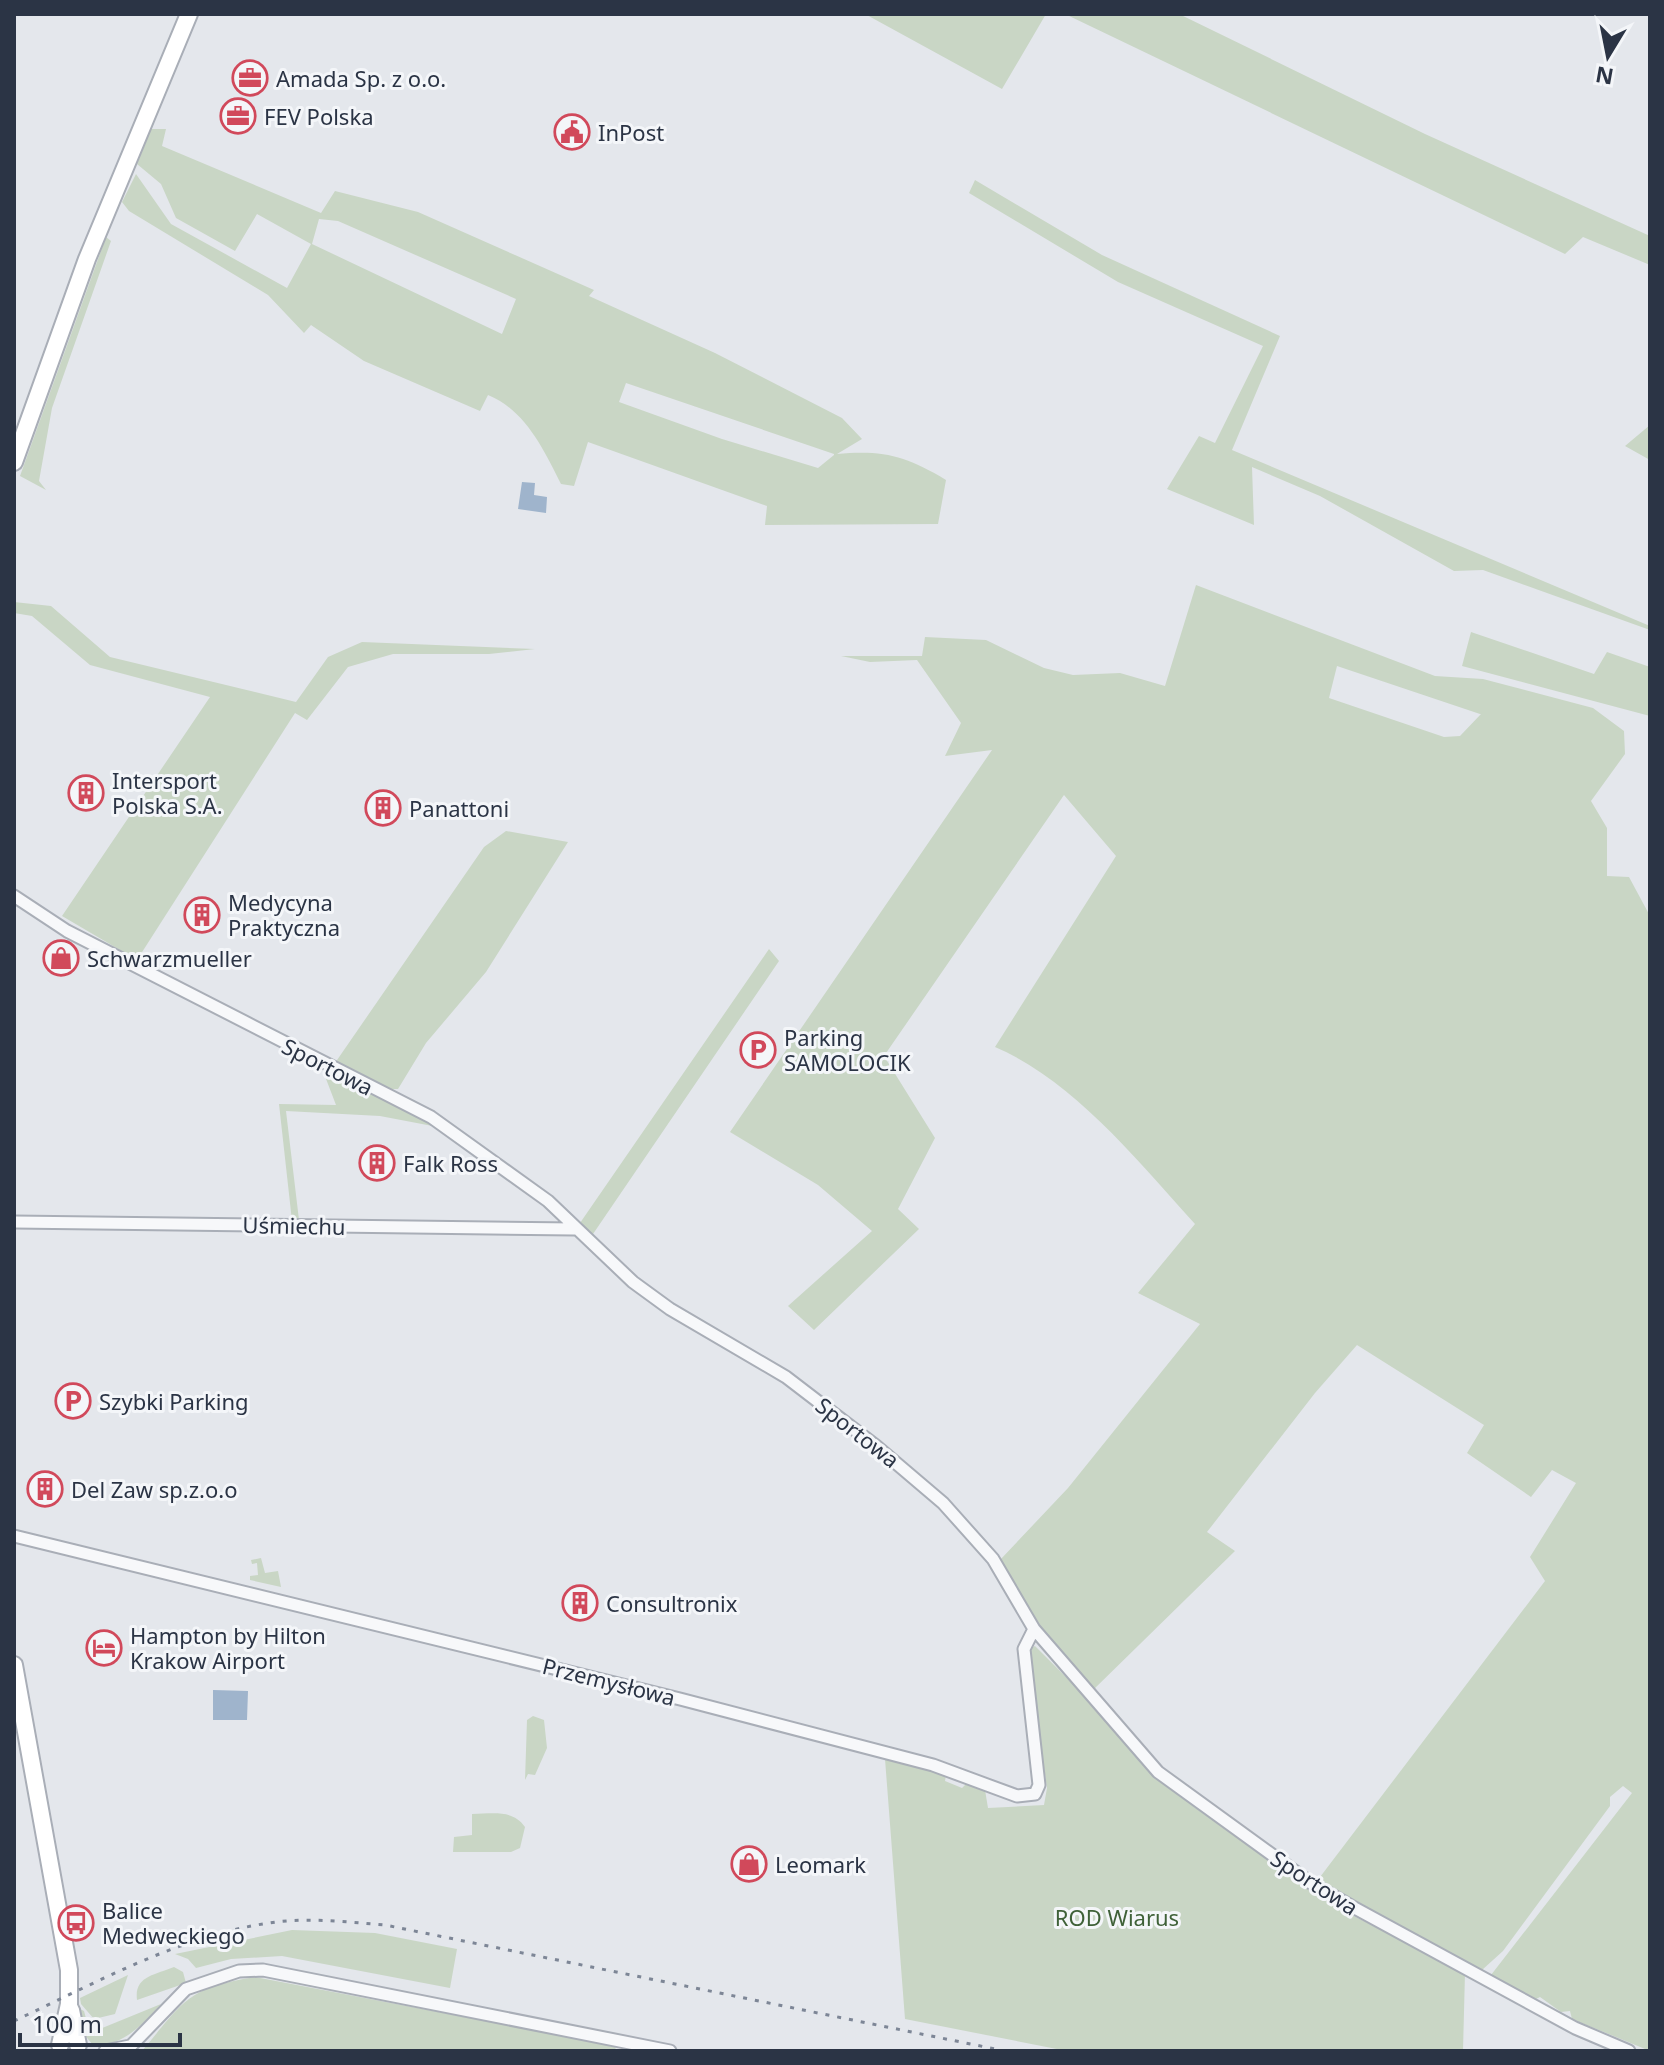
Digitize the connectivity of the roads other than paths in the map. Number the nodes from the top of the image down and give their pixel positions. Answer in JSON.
{"nodes":[{"id":1,"x":189,"y":14,"type":"edge"},
{"id":2,"x":14,"y":462,"type":"edge"},
{"id":3,"x":14,"y":896,"type":"edge"},
{"id":4,"x":14,"y":1222,"type":"edge"},
{"id":5,"x":574,"y":1229,"type":"junction"},
{"id":6,"x":14,"y":1536,"type":"edge"},
{"id":7,"x":1034,"y":1629,"type":"junction"},
{"id":8,"x":14,"y":1665,"type":"edge"},
{"id":9,"x":69,"y":2004,"type":"junction"},
{"id":10,"x":56,"y":2048,"type":"edge"},
{"id":11,"x":83,"y":2048,"type":"edge"},
{"id":12,"x":128,"y":2048,"type":"edge"},
{"id":13,"x":105,"y":2051,"type":"edge"},
{"id":14,"x":670,"y":2051,"type":"edge"},
{"id":15,"x":1629,"y":2051,"type":"edge"}],
"edges":[{"from":1,"to":2,"type":"main road"},
{"from":3,"to":5,"type":"street","name":"Sportowa"},
{"from":4,"to":5,"type":"street","name":"Uśmiechu"},
{"from":5,"to":7,"type":"street","name":"Sportowa"},
{"from":6,"to":7,"type":"street","name":"Przemysłowa"},
{"from":7,"to":15,"type":"street","name":"Sportowa"},
{"from":8,"to":9,"type":"main road"},
{"from":9,"to":10,"type":"main road"},
{"from":9,"to":11,"type":"main road"},
{"from":10,"to":11,"type":"main road"},
{"from":12,"to":13,"type":"street"},
{"from":12,"to":14,"type":"street"}]}
